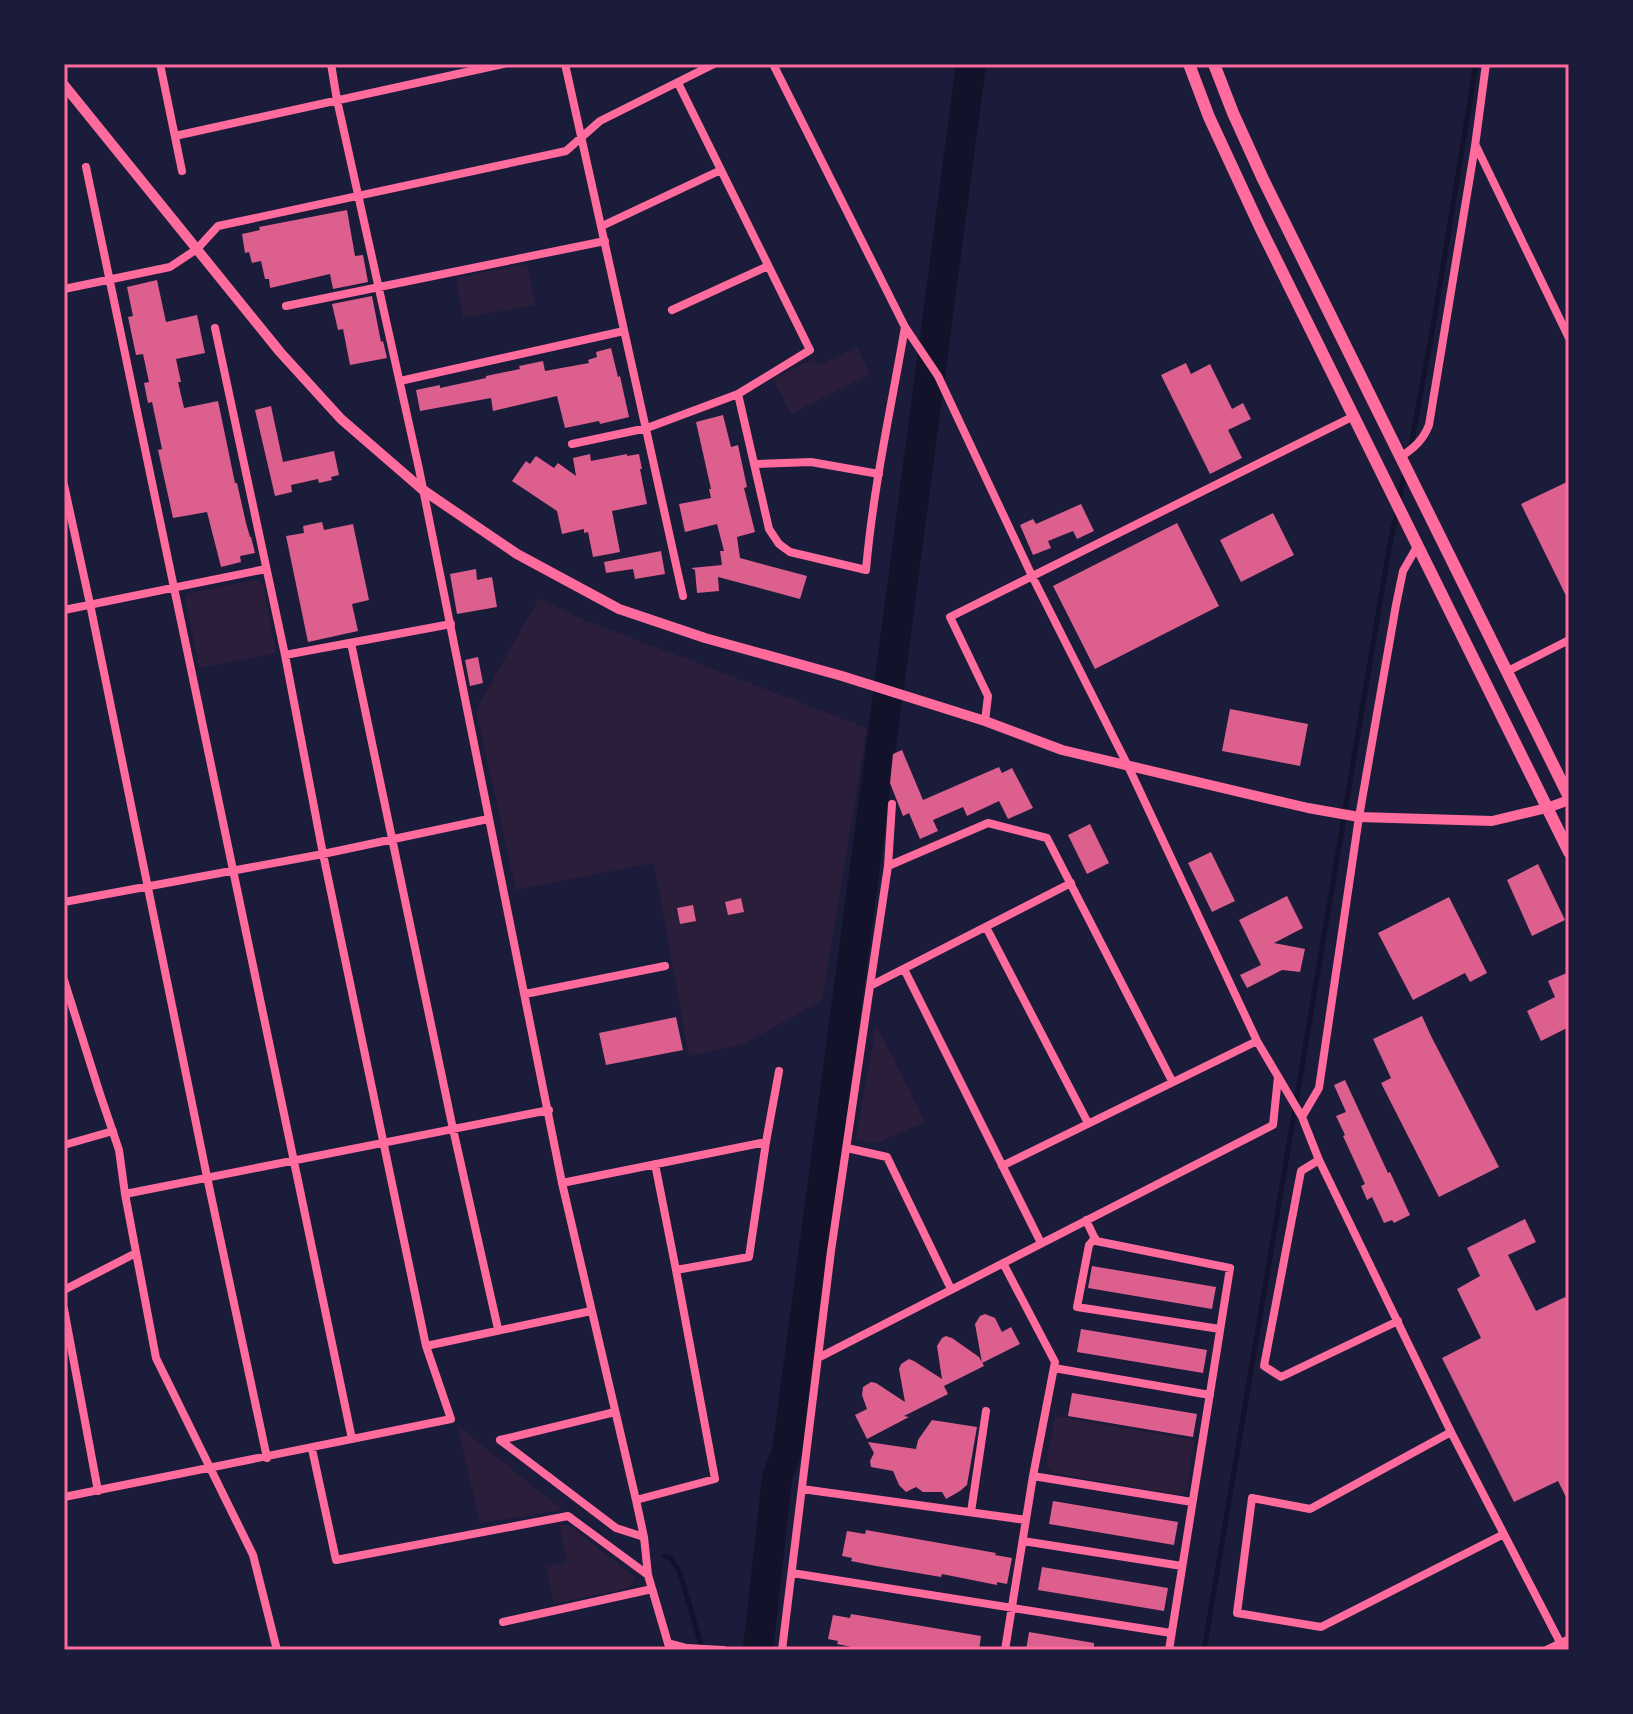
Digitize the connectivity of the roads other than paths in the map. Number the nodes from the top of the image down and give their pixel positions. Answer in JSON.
{"nodes":[{"id":1,"x":160,"y":64,"type":"edge"},
{"id":2,"x":331,"y":64,"type":"edge"},
{"id":3,"x":503,"y":64,"type":"edge"},
{"id":4,"x":565,"y":64,"type":"edge"},
{"id":5,"x":714,"y":64,"type":"edge"},
{"id":6,"x":773,"y":64,"type":"edge"},
{"id":7,"x":1189,"y":64,"type":"edge"},
{"id":8,"x":1214,"y":64,"type":"edge"},
{"id":9,"x":1486,"y":64,"type":"edge"},
{"id":10,"x":678,"y":83,"type":"junction"},
{"id":11,"x":64,"y":85,"type":"edge"},
{"id":12,"x":337,"y":100,"type":"junction"},
{"id":13,"x":175,"y":136,"type":"junction"},
{"id":14,"x":582,"y":138,"type":"junction"},
{"id":15,"x":1475,"y":146,"type":"junction"},
{"id":16,"x":86,"y":167,"type":"dead end"},
{"id":17,"x":721,"y":170,"type":"junction"},
{"id":18,"x":182,"y":171,"type":"dead end"},
{"id":19,"x":359,"y":195,"type":"junction"},
{"id":20,"x":602,"y":226,"type":"junction"},
{"id":21,"x":605,"y":241,"type":"junction"},
{"id":22,"x":197,"y":249,"type":"junction"},
{"id":23,"x":768,"y":266,"type":"junction"},
{"id":24,"x":108,"y":280,"type":"junction"},
{"id":25,"x":379,"y":287,"type":"junction"},
{"id":26,"x":64,"y":289,"type":"edge"},
{"id":27,"x":286,"y":306,"type":"dead end"},
{"id":28,"x":672,"y":310,"type":"dead end"},
{"id":29,"x":905,"y":327,"type":"junction"},
{"id":30,"x":215,"y":328,"type":"dead end"},
{"id":31,"x":624,"y":331,"type":"junction"},
{"id":32,"x":1569,"y":338,"type":"edge"},
{"id":33,"x":400,"y":381,"type":"junction"},
{"id":34,"x":738,"y":394,"type":"junction"},
{"id":35,"x":1354,"y":416,"type":"junction"},
{"id":36,"x":647,"y":428,"type":"junction"},
{"id":37,"x":572,"y":444,"type":"dead end"},
{"id":38,"x":1402,"y":456,"type":"junction"},
{"id":39,"x":756,"y":464,"type":"junction"},
{"id":40,"x":879,"y":474,"type":"junction"},
{"id":41,"x":64,"y":485,"type":"edge"},
{"id":42,"x":423,"y":490,"type":"junction"},
{"id":43,"x":66,"y":501,"type":"edge"},
{"id":44,"x":1418,"y":545,"type":"junction"},
{"id":45,"x":266,"y":569,"type":"junction"},
{"id":46,"x":1032,"y":576,"type":"junction"},
{"id":47,"x":173,"y":587,"type":"junction"},
{"id":48,"x":683,"y":596,"type":"dead end"},
{"id":49,"x":90,"y":604,"type":"junction"},
{"id":50,"x":64,"y":610,"type":"edge"},
{"id":51,"x":451,"y":624,"type":"junction"},
{"id":52,"x":1569,"y":640,"type":"edge"},
{"id":53,"x":351,"y":643,"type":"junction"},
{"id":54,"x":285,"y":655,"type":"junction"},
{"id":55,"x":1508,"y":671,"type":"junction"},
{"id":56,"x":985,"y":721,"type":"junction"},
{"id":57,"x":1128,"y":766,"type":"junction"},
{"id":58,"x":1569,"y":798,"type":"edge"},
{"id":59,"x":892,"y":804,"type":"dead end"},
{"id":60,"x":1547,"y":808,"type":"junction"},
{"id":61,"x":1358,"y":817,"type":"junction"},
{"id":62,"x":488,"y":819,"type":"junction"},
{"id":63,"x":393,"y":840,"type":"junction"},
{"id":64,"x":1569,"y":852,"type":"edge"},
{"id":65,"x":323,"y":854,"type":"junction"},
{"id":66,"x":888,"y":866,"type":"junction"},
{"id":67,"x":233,"y":871,"type":"junction"},
{"id":68,"x":1071,"y":883,"type":"junction"},
{"id":69,"x":148,"y":888,"type":"junction"},
{"id":70,"x":64,"y":902,"type":"edge"},
{"id":71,"x":986,"y":927,"type":"junction"},
{"id":72,"x":665,"y":966,"type":"dead end"},
{"id":73,"x":904,"y":969,"type":"junction"},
{"id":74,"x":64,"y":980,"type":"edge"},
{"id":75,"x":870,"y":986,"type":"junction"},
{"id":76,"x":525,"y":994,"type":"junction"},
{"id":77,"x":1257,"y":1041,"type":"junction"},
{"id":78,"x":779,"y":1071,"type":"dead end"},
{"id":79,"x":1278,"y":1076,"type":"junction"},
{"id":80,"x":1172,"y":1081,"type":"junction"},
{"id":81,"x":549,"y":1110,"type":"junction"},
{"id":82,"x":1301,"y":1116,"type":"junction"},
{"id":83,"x":1088,"y":1123,"type":"junction"},
{"id":84,"x":453,"y":1129,"type":"junction"},
{"id":85,"x":113,"y":1131,"type":"junction"},
{"id":86,"x":766,"y":1142,"type":"junction"},
{"id":87,"x":384,"y":1143,"type":"junction"},
{"id":88,"x":64,"y":1145,"type":"edge"},
{"id":89,"x":847,"y":1148,"type":"junction"},
{"id":90,"x":1319,"y":1160,"type":"junction"},
{"id":91,"x":294,"y":1161,"type":"junction"},
{"id":92,"x":655,"y":1164,"type":"junction"},
{"id":93,"x":1002,"y":1166,"type":"junction"},
{"id":94,"x":207,"y":1177,"type":"junction"},
{"id":95,"x":562,"y":1183,"type":"junction"},
{"id":96,"x":125,"y":1194,"type":"junction"},
{"id":97,"x":1086,"y":1220,"type":"junction"},
{"id":98,"x":1095,"y":1238,"type":"junction"},
{"id":99,"x":1041,"y":1243,"type":"junction"},
{"id":100,"x":136,"y":1253,"type":"junction"},
{"id":101,"x":1003,"y":1263,"type":"junction"},
{"id":102,"x":676,"y":1270,"type":"junction"},
{"id":103,"x":951,"y":1289,"type":"junction"},
{"id":104,"x":64,"y":1290,"type":"edge"},
{"id":105,"x":64,"y":1309,"type":"edge"},
{"id":106,"x":591,"y":1311,"type":"junction"},
{"id":107,"x":1398,"y":1321,"type":"junction"},
{"id":108,"x":498,"y":1329,"type":"junction"},
{"id":109,"x":1220,"y":1329,"type":"junction"},
{"id":110,"x":426,"y":1346,"type":"junction"},
{"id":111,"x":818,"y":1358,"type":"junction"},
{"id":112,"x":1054,"y":1368,"type":"junction"},
{"id":113,"x":1210,"y":1395,"type":"junction"},
{"id":114,"x":986,"y":1411,"type":"dead end"},
{"id":115,"x":615,"y":1412,"type":"junction"},
{"id":116,"x":1451,"y":1432,"type":"junction"},
{"id":117,"x":352,"y":1439,"type":"junction"},
{"id":118,"x":312,"y":1449,"type":"junction"},
{"id":119,"x":267,"y":1458,"type":"junction"},
{"id":120,"x":210,"y":1469,"type":"junction"},
{"id":121,"x":1033,"y":1476,"type":"junction"},
{"id":122,"x":802,"y":1489,"type":"junction"},
{"id":123,"x":98,"y":1491,"type":"junction"},
{"id":124,"x":64,"y":1497,"type":"edge"},
{"id":125,"x":636,"y":1500,"type":"junction"},
{"id":126,"x":1192,"y":1502,"type":"junction"},
{"id":127,"x":971,"y":1512,"type":"junction"},
{"id":128,"x":1026,"y":1520,"type":"junction"},
{"id":129,"x":1504,"y":1534,"type":"junction"},
{"id":130,"x":644,"y":1537,"type":"junction"},
{"id":131,"x":1023,"y":1541,"type":"junction"},
{"id":132,"x":1182,"y":1566,"type":"junction"},
{"id":133,"x":792,"y":1573,"type":"junction"},
{"id":134,"x":648,"y":1575,"type":"junction"},
{"id":135,"x":652,"y":1589,"type":"junction"},
{"id":136,"x":1012,"y":1608,"type":"junction"},
{"id":137,"x":503,"y":1622,"type":"dead end"},
{"id":138,"x":1171,"y":1633,"type":"junction"},
{"id":139,"x":1564,"y":1644,"type":"edge"},
{"id":140,"x":669,"y":1646,"type":"edge"},
{"id":141,"x":711,"y":1649,"type":"edge"},
{"id":142,"x":277,"y":1650,"type":"edge"},
{"id":143,"x":723,"y":1650,"type":"edge"},
{"id":144,"x":782,"y":1650,"type":"edge"},
{"id":145,"x":1005,"y":1650,"type":"edge"},
{"id":146,"x":1169,"y":1650,"type":"edge"},
{"id":147,"x":1546,"y":1650,"type":"edge"}],
"edges":[{"from":1,"to":13,"type":"street"},
{"from":2,"to":12,"type":"street"},
{"from":3,"to":12,"type":"street"},
{"from":4,"to":14,"type":"street"},
{"from":5,"to":10,"type":"street"},
{"from":6,"to":29,"type":"street"},
{"from":7,"to":35,"type":"main road"},
{"from":8,"to":38,"type":"main road"},
{"from":9,"to":15,"type":"street"},
{"from":10,"to":14,"type":"street"},
{"from":10,"to":17,"type":"street"},
{"from":11,"to":22,"type":"street"},
{"from":12,"to":13,"type":"street"},
{"from":12,"to":19,"type":"street"},
{"from":13,"to":18,"type":"street"},
{"from":14,"to":19,"type":"street"},
{"from":14,"to":20,"type":"street"},
{"from":15,"to":32,"type":"street"},
{"from":15,"to":38,"type":"street"},
{"from":16,"to":24,"type":"street"},
{"from":17,"to":20,"type":"street"},
{"from":17,"to":23,"type":"street"},
{"from":19,"to":22,"type":"street"},
{"from":19,"to":25,"type":"street"},
{"from":20,"to":21,"type":"street"},
{"from":21,"to":25,"type":"street"},
{"from":21,"to":31,"type":"street"},
{"from":22,"to":24,"type":"street"},
{"from":22,"to":42,"type":"street"},
{"from":23,"to":28,"type":"street"},
{"from":23,"to":34,"type":"street"},
{"from":24,"to":26,"type":"street"},
{"from":24,"to":47,"type":"street"},
{"from":25,"to":27,"type":"street"},
{"from":25,"to":33,"type":"street"},
{"from":29,"to":40,"type":"street"},
{"from":29,"to":46,"type":"street"},
{"from":30,"to":45,"type":"street"},
{"from":31,"to":33,"type":"street"},
{"from":31,"to":36,"type":"street"},
{"from":33,"to":42,"type":"street"},
{"from":34,"to":36,"type":"street"},
{"from":34,"to":39,"type":"street"},
{"from":35,"to":44,"type":"main road"},
{"from":35,"to":46,"type":"street"},
{"from":36,"to":37,"type":"street"},
{"from":36,"to":48,"type":"street"},
{"from":38,"to":55,"type":"main road"},
{"from":39,"to":40,"type":"street"},
{"from":39,"to":40,"type":"street"},
{"from":41,"to":43,"type":"street"},
{"from":42,"to":51,"type":"street"},
{"from":42,"to":56,"type":"street"},
{"from":43,"to":49,"type":"street"},
{"from":44,"to":60,"type":"main road"},
{"from":44,"to":61,"type":"street"},
{"from":45,"to":47,"type":"street"},
{"from":45,"to":54,"type":"street"},
{"from":46,"to":56,"type":"street"},
{"from":46,"to":57,"type":"street"},
{"from":47,"to":49,"type":"street"},
{"from":47,"to":67,"type":"street"},
{"from":49,"to":50,"type":"street"},
{"from":49,"to":69,"type":"street"},
{"from":51,"to":53,"type":"street"},
{"from":51,"to":62,"type":"street"},
{"from":52,"to":55,"type":"street"},
{"from":53,"to":54,"type":"street"},
{"from":53,"to":63,"type":"street"},
{"from":54,"to":65,"type":"street"},
{"from":55,"to":58,"type":"main road"},
{"from":56,"to":57,"type":"street"},
{"from":57,"to":61,"type":"street"},
{"from":57,"to":77,"type":"street"},
{"from":58,"to":60,"type":"street"},
{"from":59,"to":66,"type":"street"},
{"from":60,"to":61,"type":"street"},
{"from":60,"to":64,"type":"main road"},
{"from":61,"to":82,"type":"street"},
{"from":62,"to":63,"type":"street"},
{"from":62,"to":76,"type":"street"},
{"from":63,"to":65,"type":"street"},
{"from":63,"to":84,"type":"street"},
{"from":65,"to":67,"type":"street"},
{"from":65,"to":87,"type":"street"},
{"from":66,"to":68,"type":"street"},
{"from":66,"to":75,"type":"street"},
{"from":67,"to":69,"type":"street"},
{"from":67,"to":91,"type":"street"},
{"from":68,"to":71,"type":"street"},
{"from":68,"to":80,"type":"street"},
{"from":69,"to":70,"type":"street"},
{"from":69,"to":94,"type":"street"},
{"from":71,"to":73,"type":"street"},
{"from":71,"to":83,"type":"street"},
{"from":72,"to":76,"type":"street"},
{"from":73,"to":75,"type":"street"},
{"from":73,"to":93,"type":"street"},
{"from":74,"to":85,"type":"street"},
{"from":75,"to":89,"type":"street"},
{"from":76,"to":81,"type":"street"},
{"from":77,"to":79,"type":"street"},
{"from":77,"to":80,"type":"street"},
{"from":78,"to":86,"type":"street"},
{"from":79,"to":82,"type":"street"},
{"from":79,"to":97,"type":"street"},
{"from":80,"to":83,"type":"street"},
{"from":81,"to":84,"type":"street"},
{"from":81,"to":95,"type":"street"},
{"from":82,"to":90,"type":"street"},
{"from":83,"to":93,"type":"street"},
{"from":84,"to":87,"type":"street"},
{"from":84,"to":108,"type":"street"},
{"from":85,"to":88,"type":"street"},
{"from":85,"to":96,"type":"street"},
{"from":86,"to":92,"type":"street"},
{"from":86,"to":102,"type":"street"},
{"from":87,"to":91,"type":"street"},
{"from":87,"to":110,"type":"street"},
{"from":89,"to":103,"type":"street"},
{"from":89,"to":111,"type":"street"},
{"from":90,"to":107,"type":"street"},
{"from":90,"to":107,"type":"street"},
{"from":91,"to":94,"type":"street"},
{"from":91,"to":117,"type":"street"},
{"from":92,"to":95,"type":"street"},
{"from":92,"to":102,"type":"street"},
{"from":93,"to":99,"type":"street"},
{"from":94,"to":96,"type":"street"},
{"from":94,"to":119,"type":"street"},
{"from":95,"to":106,"type":"street"},
{"from":96,"to":100,"type":"street"},
{"from":97,"to":98,"type":"street"},
{"from":97,"to":99,"type":"street"},
{"from":98,"to":109,"type":"street"},
{"from":98,"to":109,"type":"street"},
{"from":99,"to":101,"type":"street"},
{"from":100,"to":104,"type":"street"},
{"from":100,"to":120,"type":"street"},
{"from":101,"to":103,"type":"street"},
{"from":101,"to":112,"type":"street"},
{"from":102,"to":125,"type":"street"},
{"from":103,"to":111,"type":"street"},
{"from":105,"to":123,"type":"street"},
{"from":106,"to":108,"type":"street"},
{"from":106,"to":115,"type":"street"},
{"from":107,"to":116,"type":"street"},
{"from":108,"to":110,"type":"street"},
{"from":109,"to":113,"type":"street"},
{"from":110,"to":117,"type":"street"},
{"from":111,"to":122,"type":"street"},
{"from":112,"to":113,"type":"street"},
{"from":112,"to":121,"type":"street"},
{"from":113,"to":126,"type":"street"},
{"from":114,"to":127,"type":"street"},
{"from":115,"to":125,"type":"street"},
{"from":115,"to":130,"type":"street"},
{"from":116,"to":129,"type":"street"},
{"from":116,"to":129,"type":"street"},
{"from":117,"to":118,"type":"street"},
{"from":118,"to":119,"type":"street"},
{"from":118,"to":134,"type":"street"},
{"from":119,"to":120,"type":"street"},
{"from":120,"to":123,"type":"street"},
{"from":120,"to":142,"type":"street"},
{"from":121,"to":126,"type":"street"},
{"from":121,"to":128,"type":"street"},
{"from":122,"to":127,"type":"street"},
{"from":122,"to":133,"type":"street"},
{"from":123,"to":124,"type":"street"},
{"from":125,"to":130,"type":"street"},
{"from":126,"to":132,"type":"street"},
{"from":127,"to":128,"type":"street"},
{"from":128,"to":131,"type":"street"},
{"from":129,"to":139,"type":"street"},
{"from":130,"to":134,"type":"street"},
{"from":131,"to":132,"type":"street"},
{"from":131,"to":136,"type":"street"},
{"from":132,"to":138,"type":"street"},
{"from":133,"to":136,"type":"street"},
{"from":133,"to":144,"type":"street"},
{"from":134,"to":135,"type":"street"},
{"from":135,"to":137,"type":"street"},
{"from":135,"to":140,"type":"street"},
{"from":136,"to":138,"type":"street"},
{"from":136,"to":145,"type":"street"},
{"from":138,"to":146,"type":"street"},
{"from":139,"to":147,"type":"street"},
{"from":140,"to":141,"type":"street"},
{"from":141,"to":143,"type":"street"}]}
